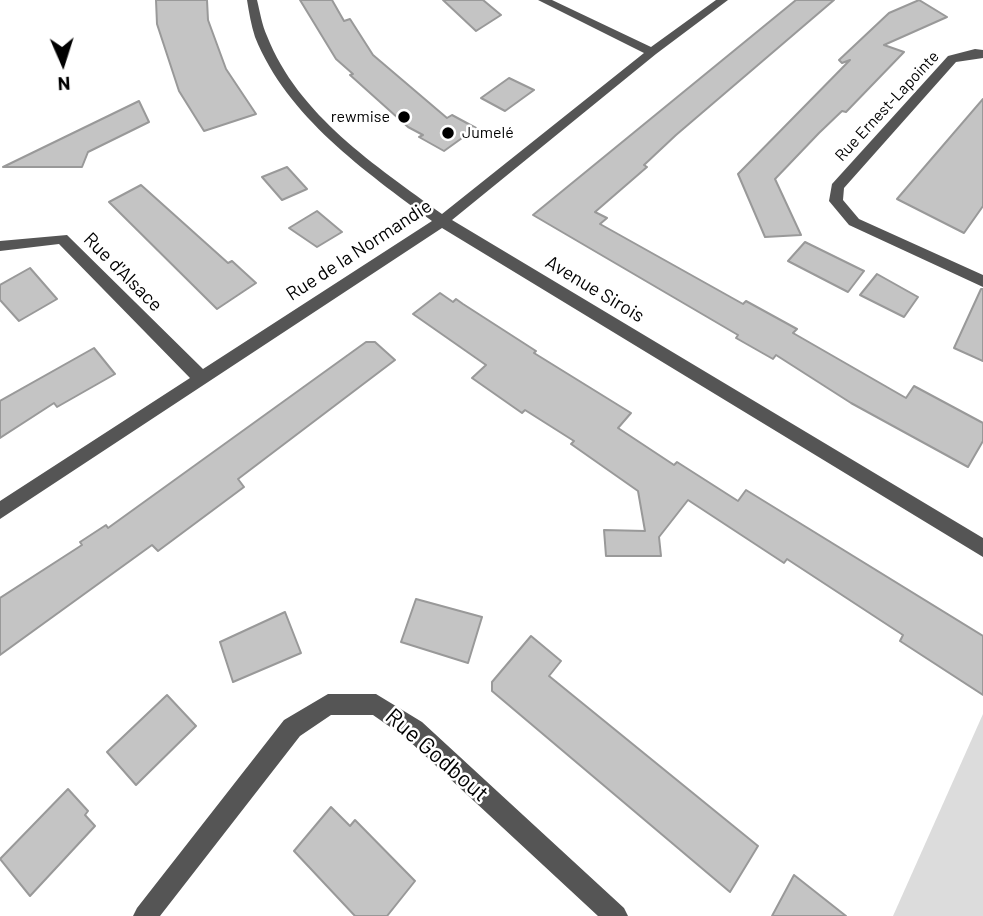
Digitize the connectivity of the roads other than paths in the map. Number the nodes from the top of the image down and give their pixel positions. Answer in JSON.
{"nodes":[{"id":1,"x":252,"y":0,"type":"edge"},
{"id":2,"x":543,"y":0,"type":"edge"},
{"id":3,"x":723,"y":0,"type":"edge"},
{"id":4,"x":652,"y":52,"type":"junction"},
{"id":5,"x":983,"y":54,"type":"edge"},
{"id":6,"x":442,"y":221,"type":"junction"},
{"id":7,"x":0,"y":246,"type":"edge"},
{"id":8,"x":983,"y":281,"type":"edge"},
{"id":9,"x":200,"y":377,"type":"junction"},
{"id":10,"x":0,"y":510,"type":"edge"},
{"id":11,"x":983,"y":548,"type":"edge"},
{"id":12,"x":145,"y":916,"type":"edge"},
{"id":13,"x":616,"y":916,"type":"edge"}],
"edges":[{"from":1,"to":6,"type":"street","name":"Avenue Sirois"},
{"from":2,"to":4,"type":"street"},
{"from":3,"to":4,"type":"street","name":"Rue de la Normandie"},
{"from":4,"to":6,"type":"street","name":"Rue de la Normandie"},
{"from":5,"to":8,"type":"street","name":"Rue Ernest-Lapointe"},
{"from":6,"to":9,"type":"street","name":"Rue de la Normandie"},
{"from":6,"to":11,"type":"street","name":"Avenue Sirois"},
{"from":7,"to":9,"type":"street","name":"Rue d'Alsace"},
{"from":9,"to":10,"type":"street","name":"Rue de la Normandie"},
{"from":12,"to":13,"type":"street","name":"Rue Godbout"}]}
